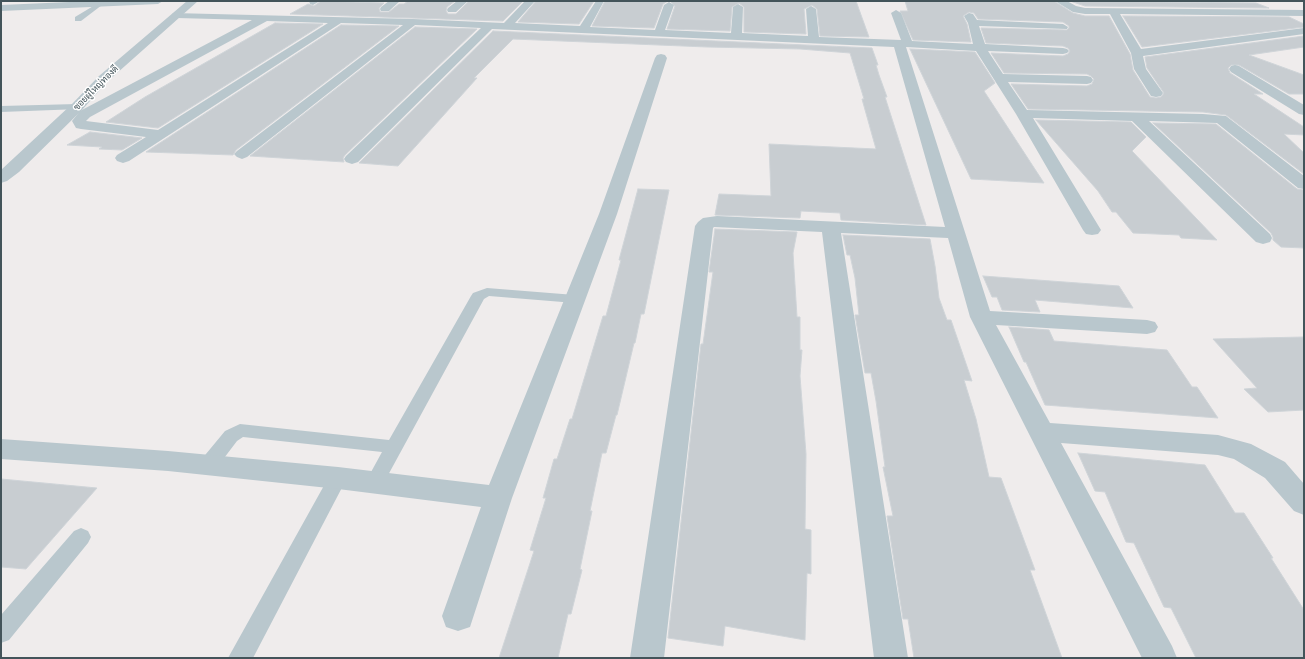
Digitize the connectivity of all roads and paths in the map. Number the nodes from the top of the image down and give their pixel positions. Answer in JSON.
{"nodes":[{"id":1,"x":158,"y":1,"type":"edge"},
{"id":2,"x":193,"y":1,"type":"edge"},
{"id":3,"x":395,"y":1,"type":"edge"},
{"id":4,"x":463,"y":1,"type":"edge"},
{"id":5,"x":530,"y":1,"type":"edge"},
{"id":6,"x":1060,"y":1,"type":"edge"},
{"id":7,"x":1134,"y":1,"type":"edge"},
{"id":8,"x":1219,"y":1,"type":"edge"},
{"id":9,"x":141,"y":2,"type":"edge"},
{"id":10,"x":600,"y":2,"type":"edge"},
{"id":11,"x":93,"y":3,"type":"edge"},
{"id":12,"x":735,"y":3,"type":"edge"},
{"id":13,"x":669,"y":5,"type":"dead end"},
{"id":14,"x":894,"y":7,"type":"edge"},
{"id":15,"x":1,"y":8,"type":"edge"},
{"id":16,"x":385,"y":8,"type":"dead end"},
{"id":17,"x":811,"y":9,"type":"dead end"},
{"id":18,"x":452,"y":10,"type":"dead end"},
{"id":19,"x":1113,"y":11,"type":"junction"},
{"id":20,"x":1150,"y":12,"type":"junction"},
{"id":21,"x":1244,"y":13,"type":"junction"},
{"id":22,"x":177,"y":14,"type":"junction"},
{"id":23,"x":1301,"y":14,"type":"edge"},
{"id":24,"x":264,"y":18,"type":"junction"},
{"id":25,"x":78,"y":19,"type":"dead end"},
{"id":26,"x":339,"y":20,"type":"junction"},
{"id":27,"x":413,"y":22,"type":"junction"},
{"id":28,"x":489,"y":26,"type":"junction"},
{"id":29,"x":506,"y":27,"type":"junction"},
{"id":30,"x":1063,"y":28,"type":"dead end"},
{"id":31,"x":583,"y":30,"type":"junction"},
{"id":32,"x":1304,"y":31,"type":"edge"},
{"id":33,"x":659,"y":33,"type":"junction"},
{"id":34,"x":736,"y":36,"type":"junction"},
{"id":35,"x":814,"y":40,"type":"junction"},
{"id":36,"x":903,"y":44,"type":"junction"},
{"id":37,"x":980,"y":47,"type":"junction"},
{"id":38,"x":1063,"y":51,"type":"dead end"},
{"id":39,"x":1137,"y":53,"type":"junction"},
{"id":40,"x":661,"y":58,"type":"dead end"},
{"id":41,"x":1235,"y":69,"type":"dead end"},
{"id":42,"x":1000,"y":78,"type":"junction"},
{"id":43,"x":1087,"y":80,"type":"dead end"},
{"id":44,"x":1156,"y":93,"type":"dead end"},
{"id":45,"x":77,"y":107,"type":"junction"},
{"id":46,"x":4,"y":109,"type":"edge"},
{"id":47,"x":1304,"y":111,"type":"edge"},
{"id":48,"x":1023,"y":114,"type":"junction"},
{"id":49,"x":1135,"y":116,"type":"junction"},
{"id":50,"x":158,"y":134,"type":"junction"},
{"id":51,"x":242,"y":154,"type":"dead end"},
{"id":52,"x":122,"y":158,"type":"dead end"},
{"id":53,"x":352,"y":159,"type":"dead end"},
{"id":54,"x":1,"y":178,"type":"edge"},
{"id":55,"x":1304,"y":184,"type":"edge"},
{"id":56,"x":831,"y":227,"type":"junction"},
{"id":57,"x":1092,"y":230,"type":"dead end"},
{"id":58,"x":956,"y":233,"type":"junction"},
{"id":59,"x":1263,"y":238,"type":"dead end"},
{"id":60,"x":575,"y":299,"type":"junction"},
{"id":61,"x":981,"y":317,"type":"junction"},
{"id":62,"x":1147,"y":327,"type":"dead end"},
{"id":63,"x":1041,"y":432,"type":"junction"},
{"id":64,"x":395,"y":447,"type":"junction"},
{"id":65,"x":1,"y":449,"type":"edge"},
{"id":66,"x":208,"y":465,"type":"junction"},
{"id":67,"x":338,"y":478,"type":"junction"},
{"id":68,"x":374,"y":483,"type":"junction"},
{"id":69,"x":498,"y":498,"type":"junction"},
{"id":70,"x":1304,"y":503,"type":"edge"},
{"id":71,"x":81,"y":537,"type":"dead end"},
{"id":72,"x":458,"y":616,"type":"dead end"},
{"id":73,"x":1,"y":632,"type":"edge"},
{"id":74,"x":240,"y":658,"type":"edge"},
{"id":75,"x":647,"y":658,"type":"edge"},
{"id":76,"x":891,"y":658,"type":"edge"},
{"id":77,"x":1160,"y":658,"type":"edge"}],
"edges":[{"from":1,"to":9,"type":"street"},
{"from":2,"to":22,"type":"street","name":"ซอยผู้ใหญ่ทองดี"},
{"from":3,"to":16,"type":"street"},
{"from":4,"to":18,"type":"street"},
{"from":5,"to":29,"type":"street"},
{"from":6,"to":19,"type":"street"},
{"from":7,"to":20,"type":"street"},
{"from":8,"to":21,"type":"street"},
{"from":9,"to":11,"type":"street"},
{"from":10,"to":31,"type":"street"},
{"from":11,"to":15,"type":"street"},
{"from":11,"to":25,"type":"lane"},
{"from":12,"to":34,"type":"street"},
{"from":13,"to":33,"type":"street"},
{"from":14,"to":36,"type":"street"},
{"from":17,"to":35,"type":"street"},
{"from":19,"to":20,"type":"street"},
{"from":19,"to":39,"type":"street"},
{"from":20,"to":21,"type":"street"},
{"from":21,"to":23,"type":"street"},
{"from":22,"to":24,"type":"street"},
{"from":22,"to":45,"type":"street","name":"ซอยผู้ใหญ่ทองดี"},
{"from":24,"to":26,"type":"street"},
{"from":24,"to":50,"type":"street"},
{"from":26,"to":27,"type":"street"},
{"from":26,"to":50,"type":"street"},
{"from":27,"to":28,"type":"street"},
{"from":27,"to":51,"type":"street"},
{"from":28,"to":29,"type":"street"},
{"from":28,"to":53,"type":"street"},
{"from":29,"to":31,"type":"street"},
{"from":30,"to":37,"type":"street"},
{"from":31,"to":33,"type":"street"},
{"from":32,"to":39,"type":"street"},
{"from":33,"to":34,"type":"street"},
{"from":34,"to":35,"type":"street"},
{"from":35,"to":36,"type":"street"},
{"from":36,"to":37,"type":"street"},
{"from":36,"to":58,"type":"street"},
{"from":37,"to":38,"type":"street"},
{"from":37,"to":42,"type":"street"},
{"from":39,"to":44,"type":"street"},
{"from":40,"to":60,"type":"street"},
{"from":41,"to":47,"type":"street"},
{"from":42,"to":43,"type":"street"},
{"from":42,"to":48,"type":"street"},
{"from":45,"to":46,"type":"lane"},
{"from":45,"to":54,"type":"street","name":"ซอยผู้ใหญ่ทองดี"},
{"from":48,"to":49,"type":"street"},
{"from":48,"to":57,"type":"street"},
{"from":49,"to":55,"type":"street"},
{"from":49,"to":59,"type":"street"},
{"from":50,"to":52,"type":"street"},
{"from":56,"to":58,"type":"street"},
{"from":56,"to":75,"type":"street"},
{"from":56,"to":76,"type":"street"},
{"from":58,"to":61,"type":"street"},
{"from":60,"to":64,"type":"lane"},
{"from":60,"to":69,"type":"street"},
{"from":61,"to":62,"type":"street"},
{"from":61,"to":63,"type":"street"},
{"from":63,"to":70,"type":"street"},
{"from":63,"to":77,"type":"street"},
{"from":64,"to":66,"type":"lane"},
{"from":64,"to":68,"type":"lane"},
{"from":65,"to":66,"type":"street"},
{"from":66,"to":67,"type":"street"},
{"from":67,"to":68,"type":"street"},
{"from":67,"to":74,"type":"lane"},
{"from":68,"to":69,"type":"street"},
{"from":69,"to":72,"type":"street"},
{"from":71,"to":73,"type":"lane"}]}
